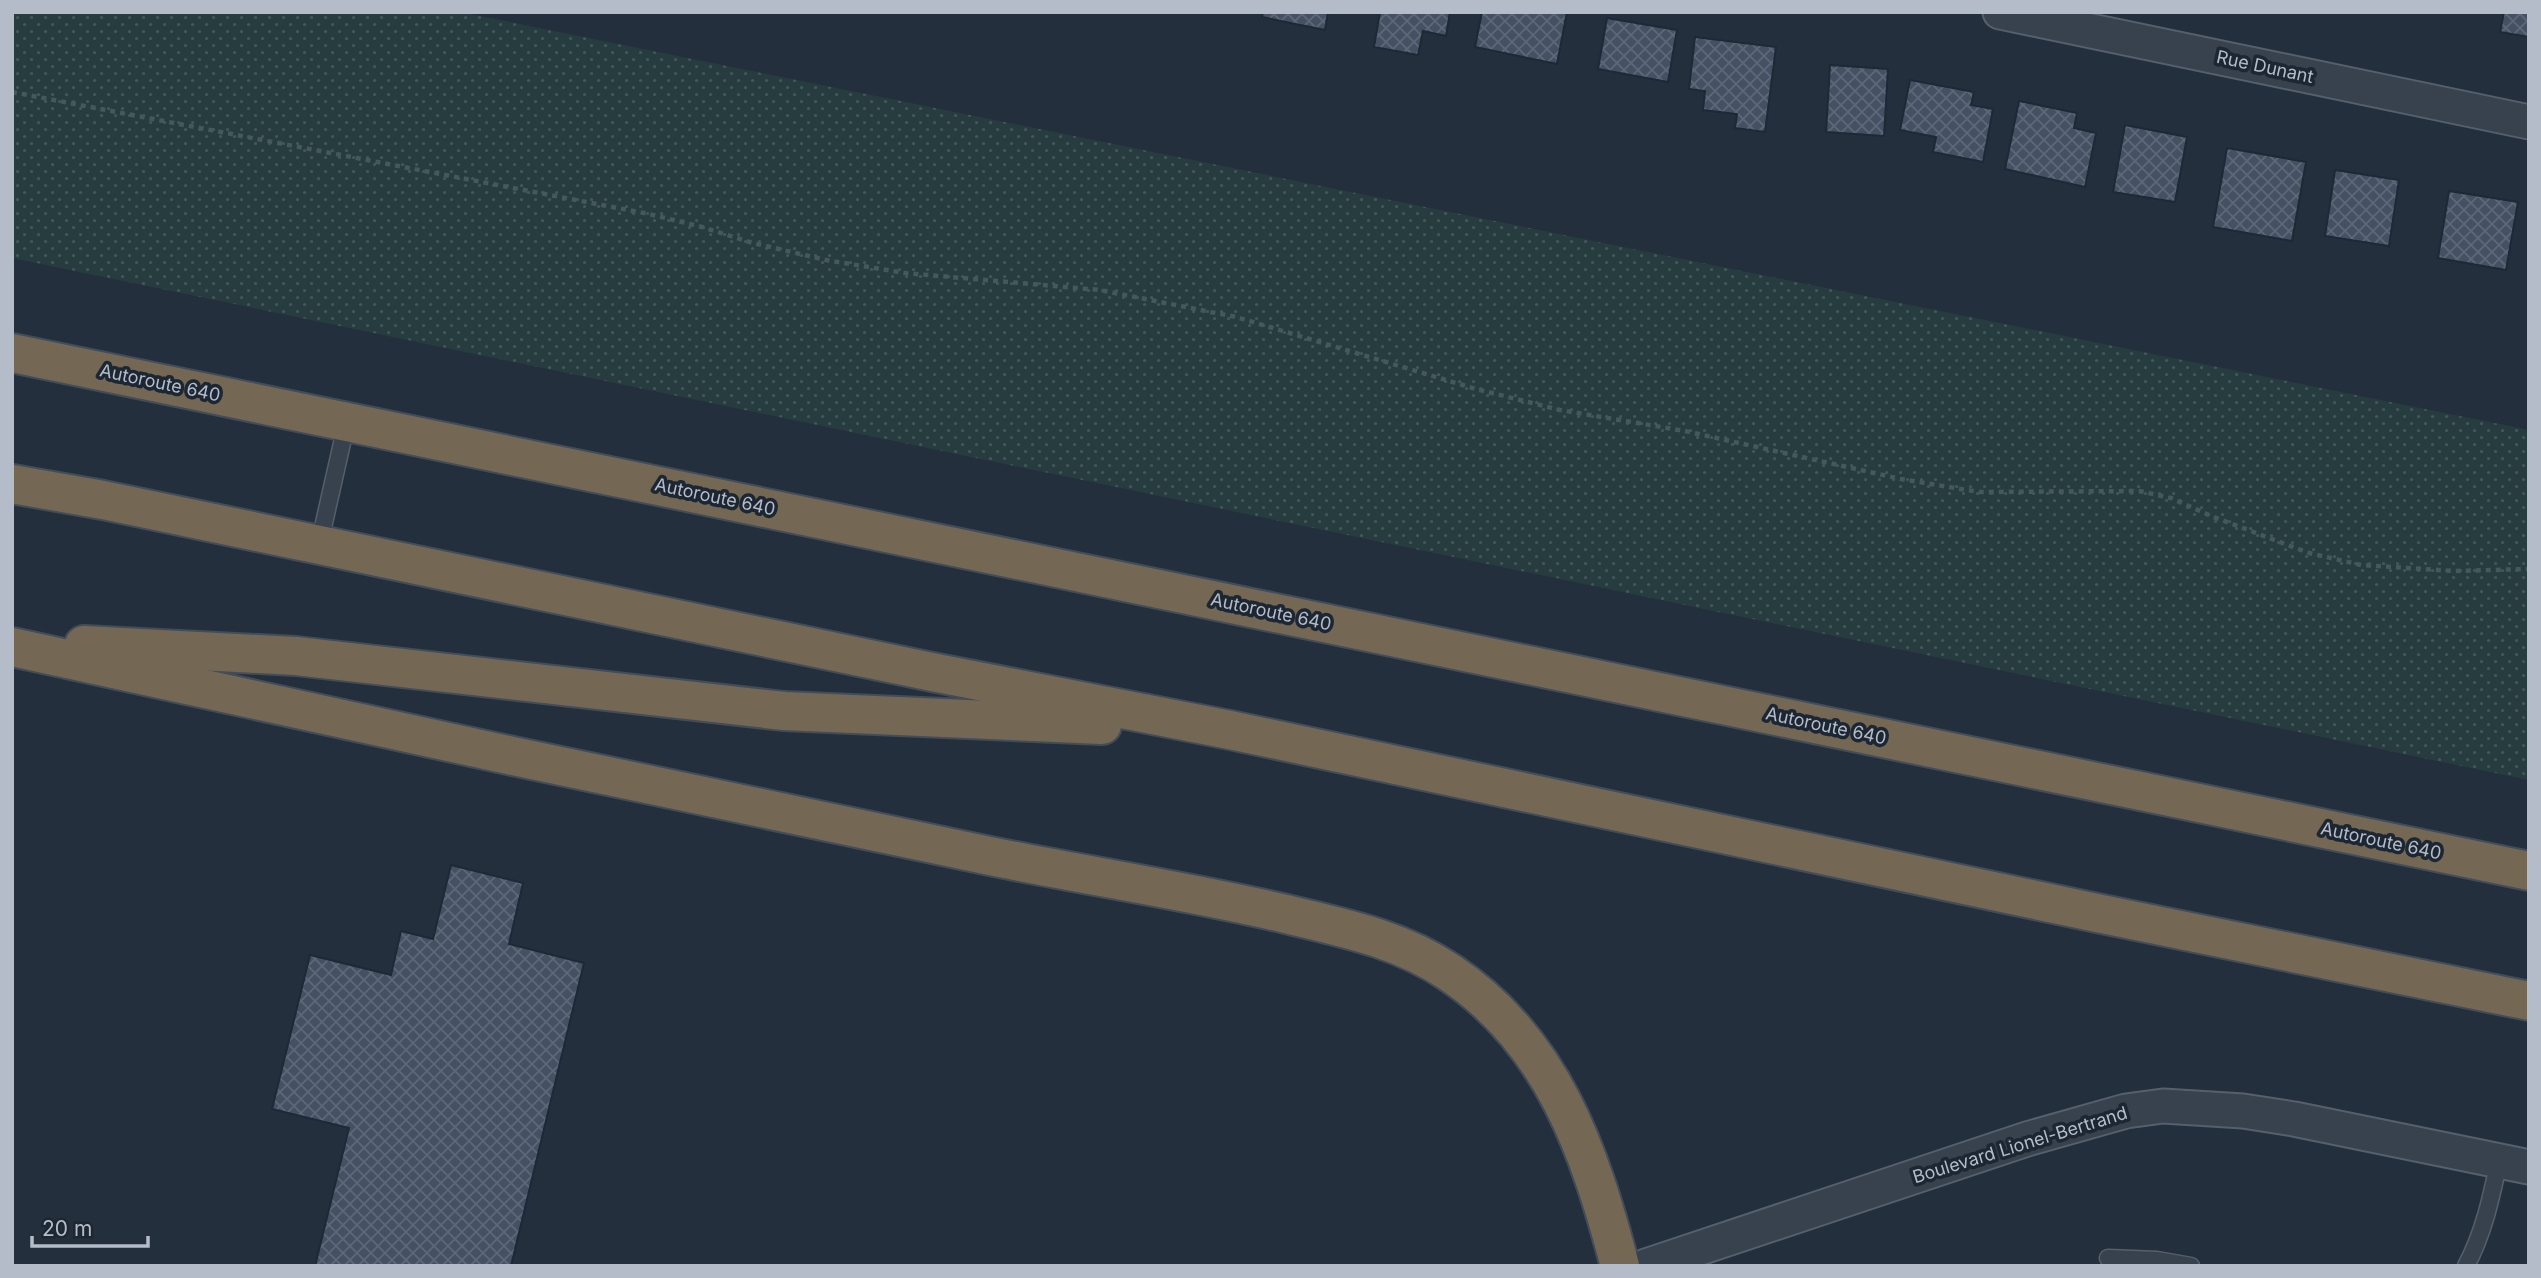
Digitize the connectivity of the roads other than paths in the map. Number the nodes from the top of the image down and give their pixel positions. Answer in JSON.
{"nodes":[{"id":1,"x":2000,"y":12,"type":"edge"},
{"id":2,"x":2529,"y":122,"type":"edge"},
{"id":3,"x":12,"y":354,"type":"edge"},
{"id":4,"x":347,"y":421,"type":"junction"},
{"id":5,"x":12,"y":484,"type":"edge"},
{"id":6,"x":318,"y":545,"type":"junction"},
{"id":7,"x":12,"y":641,"type":"edge"},
{"id":8,"x":12,"y":647,"type":"edge"},
{"id":9,"x":1230,"y":730,"type":"junction"},
{"id":10,"x":2529,"y":871,"type":"edge"},
{"id":11,"x":2529,"y":1001,"type":"edge"},
{"id":12,"x":2514,"y":1164,"type":"edge"},
{"id":13,"x":2108,"y":1258,"type":"dead end"},
{"id":14,"x":1620,"y":1266,"type":"edge"},
{"id":15,"x":1646,"y":1266,"type":"edge"},
{"id":16,"x":2191,"y":1266,"type":"edge"},
{"id":17,"x":2466,"y":1266,"type":"edge"}],
"edges":[{"from":1,"to":2,"type":"street","name":"Rue Dunant"},
{"from":3,"to":4,"type":"highway","name":"Autoroute 640"},
{"from":4,"to":6,"type":"lane"},
{"from":4,"to":10,"type":"highway","name":"Autoroute 640"},
{"from":5,"to":6,"type":"highway"},
{"from":6,"to":9,"type":"highway"},
{"from":7,"to":9,"type":"highway"},
{"from":8,"to":14,"type":"highway"},
{"from":9,"to":11,"type":"highway"},
{"from":12,"to":15,"type":"street","name":"Boulevard Lionel-Bertrand"},
{"from":12,"to":17,"type":"lane"},
{"from":13,"to":16,"type":"lane"}]}
